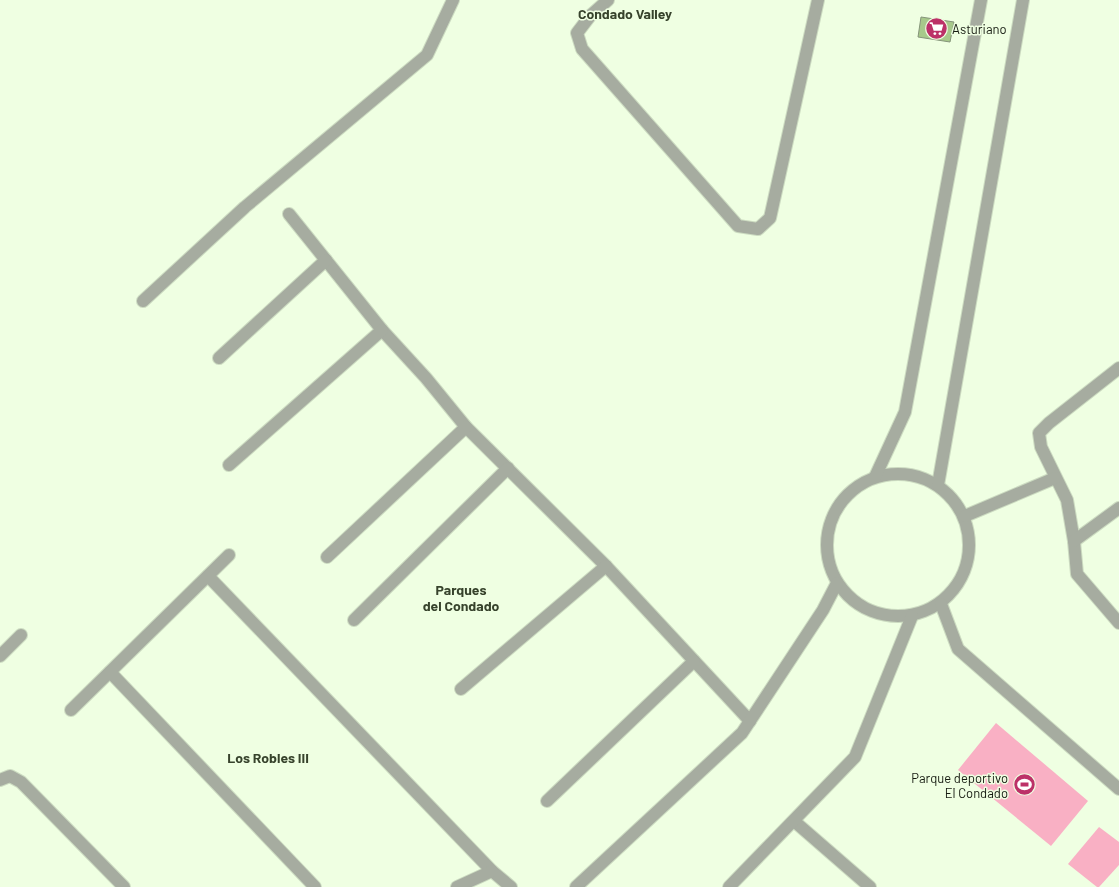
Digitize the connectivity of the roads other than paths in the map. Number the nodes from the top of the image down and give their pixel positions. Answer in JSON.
{"nodes":[{"id":1,"x":453,"y":0,"type":"edge"},
{"id":2,"x":608,"y":0,"type":"edge"},
{"id":3,"x":818,"y":0,"type":"edge"},
{"id":4,"x":981,"y":0,"type":"edge"},
{"id":5,"x":1023,"y":0,"type":"edge"},
{"id":6,"x":289,"y":214,"type":"dead end"},
{"id":7,"x":326,"y":260,"type":"junction"},
{"id":8,"x":143,"y":301,"type":"dead end"},
{"id":9,"x":382,"y":330,"type":"junction"},
{"id":10,"x":220,"y":358,"type":"dead end"},
{"id":11,"x":1119,"y":368,"type":"edge"},
{"id":12,"x":466,"y":427,"type":"junction"},
{"id":13,"x":229,"y":465,"type":"dead end"},
{"id":14,"x":508,"y":468,"type":"junction"},
{"id":15,"x":875,"y":477,"type":"junction"},
{"id":16,"x":1055,"y":478,"type":"junction"},
{"id":17,"x":938,"y":485,"type":"junction"},
{"id":18,"x":1119,"y":508,"type":"edge"},
{"id":19,"x":965,"y":516,"type":"junction"},
{"id":20,"x":1074,"y":541,"type":"junction"},
{"id":21,"x":229,"y":555,"type":"dead end"},
{"id":22,"x":327,"y":557,"type":"dead end"},
{"id":23,"x":606,"y":566,"type":"junction"},
{"id":24,"x":208,"y":576,"type":"junction"},
{"id":25,"x":837,"y":583,"type":"junction"},
{"id":26,"x":940,"y":604,"type":"junction"},
{"id":27,"x":912,"y":616,"type":"junction"},
{"id":28,"x":354,"y":620,"type":"dead end"},
{"id":29,"x":1119,"y":623,"type":"edge"},
{"id":30,"x":21,"y":635,"type":"dead end"},
{"id":31,"x":0,"y":656,"type":"edge"},
{"id":32,"x":694,"y":660,"type":"junction"},
{"id":33,"x":110,"y":672,"type":"junction"},
{"id":34,"x":462,"y":689,"type":"dead end"},
{"id":35,"x":71,"y":710,"type":"dead end"},
{"id":36,"x":750,"y":721,"type":"junction"},
{"id":37,"x":0,"y":780,"type":"edge"},
{"id":38,"x":1119,"y":789,"type":"edge"},
{"id":39,"x":547,"y":801,"type":"dead end"},
{"id":40,"x":794,"y":821,"type":"junction"},
{"id":41,"x":492,"y":871,"type":"junction"},
{"id":42,"x":124,"y":887,"type":"edge"},
{"id":43,"x":315,"y":887,"type":"edge"},
{"id":44,"x":457,"y":887,"type":"edge"},
{"id":45,"x":511,"y":887,"type":"edge"},
{"id":46,"x":576,"y":887,"type":"edge"},
{"id":47,"x":729,"y":887,"type":"edge"},
{"id":48,"x":870,"y":887,"type":"edge"}],
"edges":[{"from":1,"to":8,"type":"street"},
{"from":2,"to":3,"type":"street"},
{"from":4,"to":15,"type":"street"},
{"from":5,"to":17,"type":"street"},
{"from":6,"to":7,"type":"street"},
{"from":7,"to":9,"type":"street"},
{"from":7,"to":10,"type":"street"},
{"from":9,"to":12,"type":"street"},
{"from":9,"to":13,"type":"street"},
{"from":11,"to":16,"type":"street"},
{"from":12,"to":14,"type":"street"},
{"from":12,"to":22,"type":"street"},
{"from":14,"to":23,"type":"street"},
{"from":14,"to":28,"type":"street"},
{"from":15,"to":17,"type":"street"},
{"from":15,"to":25,"type":"street"},
{"from":16,"to":19,"type":"street"},
{"from":16,"to":20,"type":"street"},
{"from":17,"to":19,"type":"street"},
{"from":18,"to":20,"type":"street"},
{"from":19,"to":26,"type":"street"},
{"from":20,"to":29,"type":"street"},
{"from":21,"to":24,"type":"street"},
{"from":23,"to":32,"type":"street"},
{"from":23,"to":34,"type":"street"},
{"from":24,"to":33,"type":"street"},
{"from":24,"to":41,"type":"street"},
{"from":25,"to":27,"type":"street"},
{"from":25,"to":36,"type":"street"},
{"from":26,"to":27,"type":"street"},
{"from":26,"to":38,"type":"street"},
{"from":27,"to":40,"type":"street"},
{"from":30,"to":31,"type":"street"},
{"from":32,"to":36,"type":"street"},
{"from":32,"to":39,"type":"street"},
{"from":33,"to":35,"type":"street"},
{"from":33,"to":43,"type":"street"},
{"from":36,"to":46,"type":"street"},
{"from":37,"to":42,"type":"street"},
{"from":40,"to":47,"type":"street"},
{"from":40,"to":48,"type":"street"},
{"from":41,"to":44,"type":"street"},
{"from":41,"to":45,"type":"street"}]}
